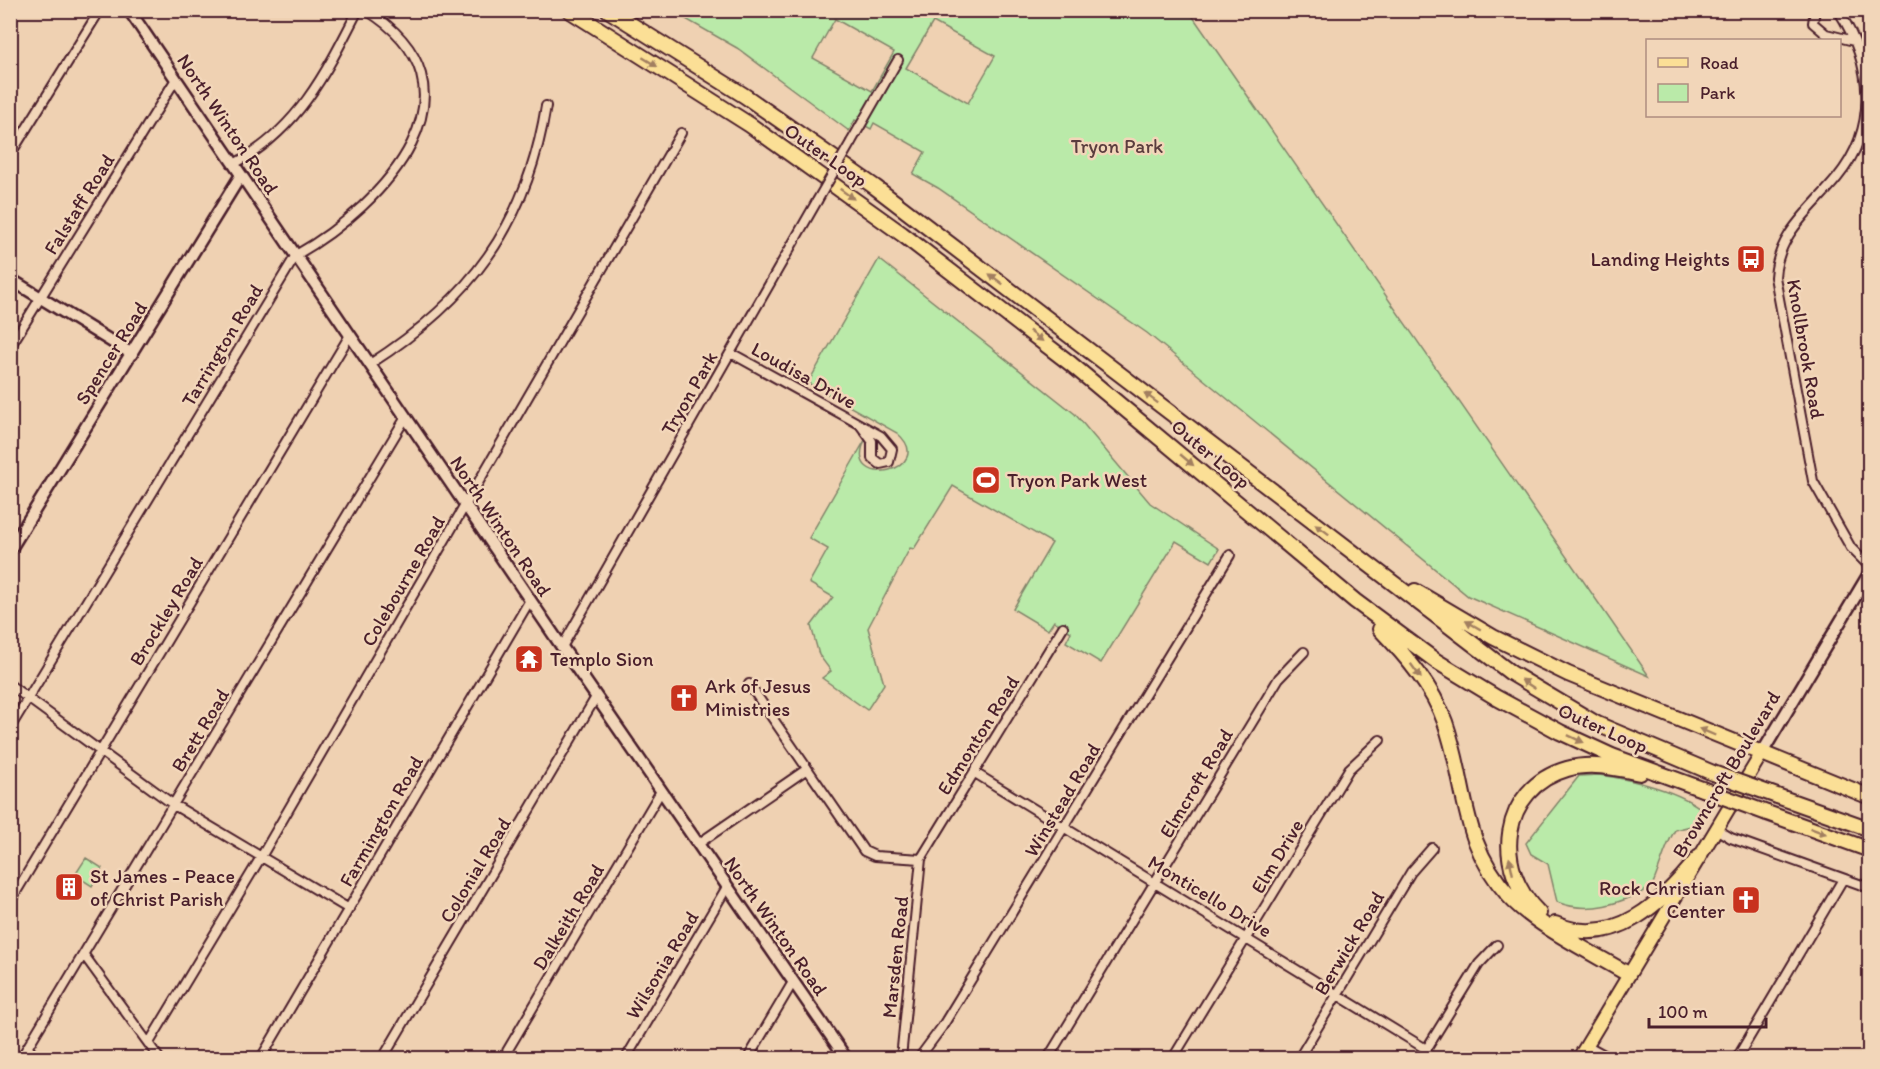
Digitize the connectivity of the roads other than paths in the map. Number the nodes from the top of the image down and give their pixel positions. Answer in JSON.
{"nodes":[{"id":1,"x":99,"y":10,"type":"edge"},
{"id":2,"x":129,"y":10,"type":"edge"},
{"id":3,"x":358,"y":10,"type":"edge"},
{"id":4,"x":366,"y":10,"type":"edge"},
{"id":5,"x":568,"y":10,"type":"edge"},
{"id":6,"x":608,"y":10,"type":"edge"},
{"id":7,"x":1815,"y":10,"type":"edge"},
{"id":8,"x":1838,"y":10,"type":"edge"},
{"id":9,"x":1854,"y":41,"type":"junction"},
{"id":10,"x":898,"y":60,"type":"dead end"},
{"id":11,"x":176,"y":79,"type":"junction"},
{"id":12,"x":546,"y":106,"type":"dead end"},
{"id":13,"x":681,"y":133,"type":"dead end"},
{"id":14,"x":10,"y":155,"type":"edge"},
{"id":15,"x":234,"y":164,"type":"junction"},
{"id":16,"x":241,"y":175,"type":"junction"},
{"id":17,"x":296,"y":255,"type":"junction"},
{"id":18,"x":10,"y":279,"type":"edge"},
{"id":19,"x":41,"y":298,"type":"junction"},
{"id":20,"x":350,"y":335,"type":"junction"},
{"id":21,"x":10,"y":347,"type":"edge"},
{"id":22,"x":731,"y":353,"type":"junction"},
{"id":23,"x":132,"y":354,"type":"junction"},
{"id":24,"x":370,"y":364,"type":"junction"},
{"id":25,"x":406,"y":417,"type":"junction"},
{"id":26,"x":861,"y":426,"type":"junction"},
{"id":27,"x":466,"y":506,"type":"junction"},
{"id":28,"x":10,"y":550,"type":"edge"},
{"id":29,"x":1352,"y":552,"type":"junction"},
{"id":30,"x":1230,"y":555,"type":"dead end"},
{"id":31,"x":1869,"y":567,"type":"edge"},
{"id":32,"x":1868,"y":578,"type":"edge"},
{"id":33,"x":1333,"y":583,"type":"junction"},
{"id":34,"x":530,"y":600,"type":"junction"},
{"id":35,"x":1063,"y":627,"type":"dead end"},
{"id":36,"x":562,"y":647,"type":"junction"},
{"id":37,"x":1304,"y":652,"type":"dead end"},
{"id":38,"x":749,"y":684,"type":"dead end"},
{"id":39,"x":10,"y":685,"type":"edge"},
{"id":40,"x":596,"y":697,"type":"junction"},
{"id":41,"x":29,"y":698,"type":"junction"},
{"id":42,"x":10,"y":728,"type":"edge"},
{"id":43,"x":1380,"y":740,"type":"dead end"},
{"id":44,"x":102,"y":751,"type":"junction"},
{"id":45,"x":1762,"y":753,"type":"junction"},
{"id":46,"x":807,"y":769,"type":"junction"},
{"id":47,"x":975,"y":772,"type":"junction"},
{"id":48,"x":1702,"y":789,"type":"junction"},
{"id":49,"x":661,"y":791,"type":"junction"},
{"id":50,"x":1869,"y":797,"type":"edge"},
{"id":51,"x":174,"y":805,"type":"junction"},
{"id":52,"x":1065,"y":827,"type":"junction"},
{"id":53,"x":1716,"y":829,"type":"junction"},
{"id":54,"x":1869,"y":829,"type":"edge"},
{"id":55,"x":698,"y":844,"type":"junction"},
{"id":56,"x":1432,"y":848,"type":"dead end"},
{"id":57,"x":1869,"y":850,"type":"edge"},
{"id":58,"x":261,"y":857,"type":"junction"},
{"id":59,"x":1698,"y":858,"type":"junction"},
{"id":60,"x":921,"y":859,"type":"junction"},
{"id":61,"x":1843,"y":879,"type":"junction"},
{"id":62,"x":1155,"y":882,"type":"junction"},
{"id":63,"x":727,"y":887,"type":"junction"},
{"id":64,"x":1869,"y":888,"type":"edge"},
{"id":65,"x":10,"y":902,"type":"edge"},
{"id":66,"x":349,"y":909,"type":"junction"},
{"id":67,"x":1540,"y":913,"type":"junction"},
{"id":68,"x":1246,"y":938,"type":"junction"},
{"id":69,"x":1570,"y":940,"type":"junction"},
{"id":70,"x":1497,"y":945,"type":"dead end"},
{"id":71,"x":84,"y":955,"type":"junction"},
{"id":72,"x":1628,"y":974,"type":"junction"},
{"id":73,"x":793,"y":982,"type":"junction"},
{"id":74,"x":1338,"y":993,"type":"junction"},
{"id":75,"x":149,"y":1043,"type":"junction"},
{"id":76,"x":1586,"y":1045,"type":"junction"},
{"id":77,"x":28,"y":1048,"type":"junction"},
{"id":78,"x":1426,"y":1049,"type":"junction"},
{"id":79,"x":21,"y":1059,"type":"edge"},
{"id":80,"x":36,"y":1059,"type":"edge"},
{"id":81,"x":159,"y":1059,"type":"edge"},
{"id":82,"x":261,"y":1059,"type":"edge"},
{"id":83,"x":383,"y":1059,"type":"edge"},
{"id":84,"x":503,"y":1059,"type":"edge"},
{"id":85,"x":626,"y":1059,"type":"edge"},
{"id":86,"x":748,"y":1059,"type":"edge"},
{"id":87,"x":846,"y":1059,"type":"edge"},
{"id":88,"x":902,"y":1059,"type":"edge"},
{"id":89,"x":919,"y":1059,"type":"edge"},
{"id":90,"x":1048,"y":1059,"type":"edge"},
{"id":91,"x":1173,"y":1059,"type":"edge"},
{"id":92,"x":1299,"y":1059,"type":"edge"},
{"id":93,"x":1421,"y":1059,"type":"edge"},
{"id":94,"x":1579,"y":1059,"type":"edge"},
{"id":95,"x":1610,"y":1059,"type":"edge"},
{"id":96,"x":1737,"y":1059,"type":"edge"}],
"edges":[{"from":1,"to":14,"type":"street"},
{"from":2,"to":11,"type":"main road","name":"North Winton Road"},
{"from":3,"to":15,"type":"street"},
{"from":4,"to":17,"type":"street","name":"Tarrington Road"},
{"from":5,"to":33,"type":"highway","name":"Outer Loop","one_way":true},
{"from":29,"to":6,"type":"highway","name":"Outer Loop","one_way":true},
{"from":7,"to":9,"type":"street"},
{"from":8,"to":9,"type":"street","name":"Knollbrook Road"},
{"from":9,"to":31,"type":"street","name":"Knollbrook Road"},
{"from":10,"to":22,"type":"street","name":"Tryon Park","bridge":true},
{"from":11,"to":15,"type":"main road","name":"North Winton Road"},
{"from":11,"to":19,"type":"street","name":"Falstaff Road"},
{"from":12,"to":24,"type":"street"},
{"from":13,"to":27,"type":"street","name":"Colebourne Road"},
{"from":15,"to":16,"type":"main road","name":"North Winton Road"},
{"from":16,"to":17,"type":"main road","name":"North Winton Road"},
{"from":16,"to":23,"type":"main road","name":"Spencer Road"},
{"from":17,"to":20,"type":"main road","name":"North Winton Road"},
{"from":17,"to":41,"type":"street","name":"Tarrington Road"},
{"from":18,"to":19,"type":"main road"},
{"from":19,"to":21,"type":"street","name":"Falstaff Road"},
{"from":19,"to":23,"type":"main road"},
{"from":20,"to":24,"type":"main road","name":"North Winton Road"},
{"from":20,"to":44,"type":"street","name":"Brockley Road"},
{"from":22,"to":26,"type":"street","name":"Loudisa Drive"},
{"from":22,"to":36,"type":"street","name":"Tryon Park"},
{"from":23,"to":28,"type":"main road","name":"Spencer Road"},
{"from":24,"to":25,"type":"main road","name":"North Winton Road"},
{"from":25,"to":27,"type":"main road","name":"North Winton Road"},
{"from":25,"to":51,"type":"street","name":"Brett Road"},
{"from":26,"to":26,"type":"street","name":"Loudisa Drive"},
{"from":27,"to":34,"type":"main road","name":"North Winton Road"},
{"from":27,"to":58,"type":"street","name":"Colebourne Road"},
{"from":45,"to":29,"type":"highway","one_way":true},
{"from":54,"to":29,"type":"highway","name":"Outer Loop","one_way":true,"bridge":true},
{"from":30,"to":52,"type":"street","name":"Winstead Road"},
{"from":32,"to":45,"type":"main road","name":"Browncroft Boulevard"},
{"from":33,"to":48,"type":"highway","name":"Outer Loop","one_way":true},
{"from":33,"to":69,"type":"highway","one_way":true},
{"from":34,"to":36,"type":"main road","name":"North Winton Road"},
{"from":34,"to":66,"type":"street","name":"Farmington Road"},
{"from":35,"to":47,"type":"street","name":"Edmonton Road"},
{"from":36,"to":40,"type":"main road","name":"North Winton Road"},
{"from":37,"to":62,"type":"street","name":"Elmcroft Road"},
{"from":38,"to":46,"type":"street"},
{"from":39,"to":41,"type":"street"},
{"from":40,"to":49,"type":"main road","name":"North Winton Road"},
{"from":40,"to":83,"type":"street","name":"Colonial Road"},
{"from":41,"to":42,"type":"street","name":"Tarrington Road"},
{"from":41,"to":44,"type":"street"},
{"from":43,"to":68,"type":"street","name":"Elm Drive"},
{"from":44,"to":51,"type":"street"},
{"from":44,"to":65,"type":"street","name":"Brockley Road"},
{"from":45,"to":50,"type":"highway"},
{"from":45,"to":53,"type":"main road","name":"Browncroft Boulevard"},
{"from":46,"to":55,"type":"street"},
{"from":46,"to":60,"type":"street"},
{"from":47,"to":52,"type":"street","name":"Monticello Drive"},
{"from":47,"to":60,"type":"street","name":"Edmonton Road"},
{"from":48,"to":57,"type":"highway","name":"Outer Loop","one_way":true,"bridge":true},
{"from":67,"to":48,"type":"highway","one_way":true},
{"from":49,"to":55,"type":"main road","name":"North Winton Road"},
{"from":49,"to":84,"type":"street","name":"Dalkeith Road"},
{"from":51,"to":58,"type":"street"},
{"from":51,"to":71,"type":"street","name":"Brett Road"},
{"from":52,"to":62,"type":"street","name":"Monticello Drive"},
{"from":52,"to":89,"type":"street","name":"Winstead Road"},
{"from":53,"to":59,"type":"main road","name":"Browncroft Boulevard"},
{"from":53,"to":61,"type":"street"},
{"from":55,"to":63,"type":"main road","name":"North Winton Road"},
{"from":56,"to":74,"type":"street","name":"Berwick Road"},
{"from":58,"to":66,"type":"street"},
{"from":58,"to":75,"type":"street","name":"Colebourne Road"},
{"from":59,"to":67,"type":"highway"},
{"from":59,"to":72,"type":"main road","name":"Browncroft Boulevard"},
{"from":60,"to":88,"type":"street","name":"Marsden Road"},
{"from":61,"to":64,"type":"street"},
{"from":61,"to":96,"type":"street"},
{"from":62,"to":68,"type":"street","name":"Monticello Drive"},
{"from":62,"to":90,"type":"street","name":"Elmcroft Road"},
{"from":63,"to":73,"type":"main road","name":"North Winton Road"},
{"from":63,"to":85,"type":"street","name":"Wilsonia Road"},
{"from":66,"to":82,"type":"street","name":"Farmington Road"},
{"from":67,"to":69,"type":"highway"},
{"from":68,"to":74,"type":"street","name":"Monticello Drive"},
{"from":68,"to":91,"type":"street","name":"Elm Drive"},
{"from":69,"to":72,"type":"highway"},
{"from":70,"to":78,"type":"street"},
{"from":71,"to":75,"type":"street"},
{"from":71,"to":77,"type":"street","name":"Brett Road"},
{"from":72,"to":76,"type":"main road","name":"Browncroft Boulevard"},
{"from":73,"to":86,"type":"street"},
{"from":73,"to":87,"type":"main road","name":"North Winton Road"},
{"from":74,"to":78,"type":"street","name":"Monticello Drive"},
{"from":74,"to":92,"type":"street","name":"Berwick Road"},
{"from":75,"to":81,"type":"street"},
{"from":76,"to":94,"type":"main road","name":"Browncroft Boulevard"},
{"from":76,"to":95,"type":"street"},
{"from":77,"to":79,"type":"street","name":"Brett Road"},
{"from":77,"to":80,"type":"street"},
{"from":78,"to":93,"type":"street"}]}
